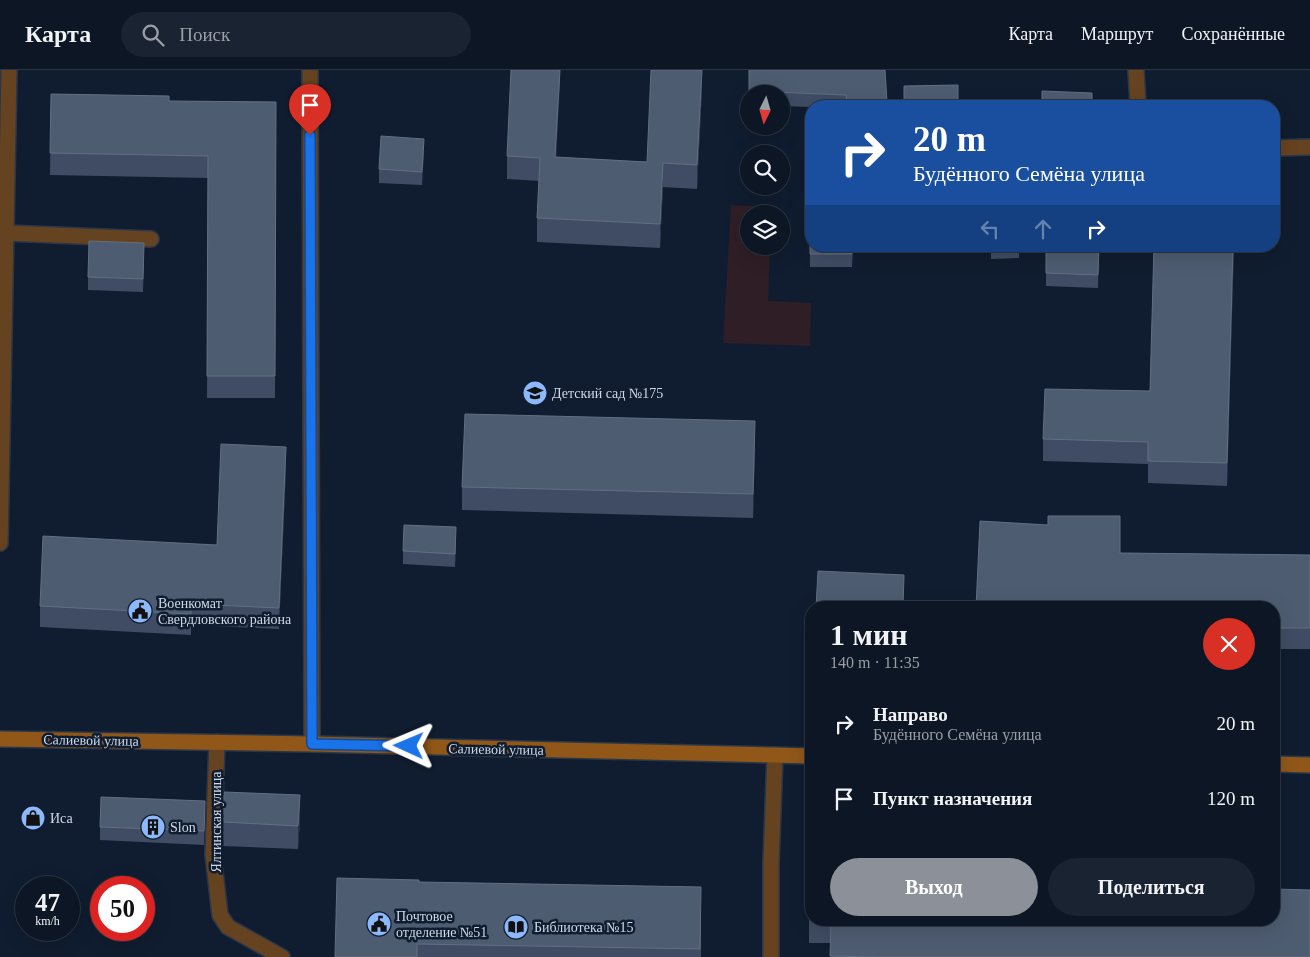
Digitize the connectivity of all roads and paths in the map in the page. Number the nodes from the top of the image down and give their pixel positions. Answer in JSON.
{"nodes":[{"id":1,"x":10,"y":70,"type":"edge"},
{"id":2,"x":310,"y":70,"type":"edge"},
{"id":3,"x":1136,"y":70,"type":"edge"},
{"id":4,"x":1138,"y":100,"type":"edge"},
{"id":5,"x":1310,"y":147,"type":"edge"},
{"id":6,"x":1280,"y":148,"type":"edge"},
{"id":7,"x":6,"y":233,"type":"junction"},
{"id":8,"x":151,"y":239,"type":"dead end"},
{"id":9,"x":0,"y":543,"type":"edge"},
{"id":10,"x":0,"y":739,"type":"edge"},
{"id":11,"x":217,"y":742,"type":"junction"},
{"id":12,"x":312,"y":744,"type":"junction"},
{"id":13,"x":775,"y":756,"type":"junction"},
{"id":14,"x":805,"y":756,"type":"edge"},
{"id":15,"x":1280,"y":764,"type":"edge"},
{"id":16,"x":1310,"y":765,"type":"edge"},
{"id":17,"x":282,"y":957,"type":"edge"},
{"id":18,"x":771,"y":957,"type":"edge"}],
"edges":[{"from":1,"to":7,"type":"street"},
{"from":2,"to":12,"type":"street"},
{"from":3,"to":4,"type":"street"},
{"from":5,"to":6,"type":"street"},
{"from":7,"to":8,"type":"street"},
{"from":7,"to":9,"type":"street"},
{"from":10,"to":11,"type":"main road","name":"Салиевой улица"},
{"from":11,"to":12,"type":"main road","name":"Салиевой улица"},
{"from":11,"to":17,"type":"street","name":"Ялтинская улица"},
{"from":12,"to":13,"type":"main road","name":"Салиевой улица"},
{"from":13,"to":14,"type":"main road","name":"Салиевой улица"},
{"from":13,"to":18,"type":"street"},
{"from":15,"to":16,"type":"main road"}]}
